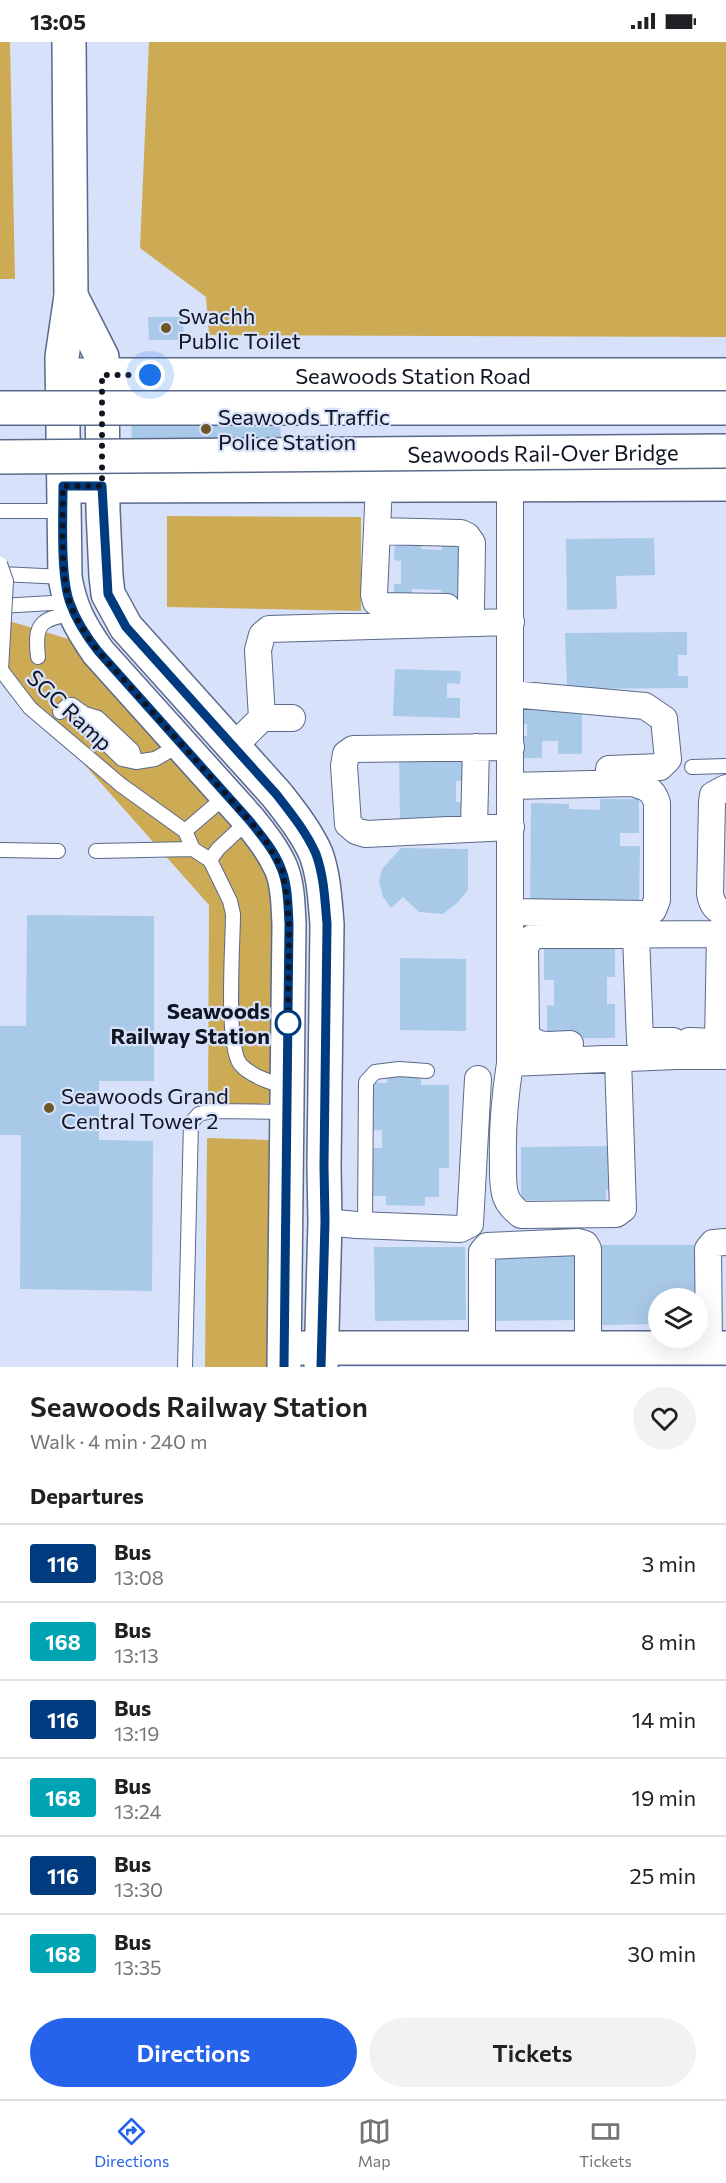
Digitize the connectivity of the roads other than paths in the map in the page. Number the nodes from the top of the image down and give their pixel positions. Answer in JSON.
{"nodes":[{"id":1,"x":69,"y":42,"type":"edge"},
{"id":2,"x":71,"y":296,"type":"junction"},
{"id":3,"x":62,"y":375,"type":"junction"},
{"id":4,"x":102,"y":375,"type":"junction"},
{"id":5,"x":726,"y":375,"type":"edge"},
{"id":6,"x":0,"y":408,"type":"edge"},
{"id":7,"x":726,"y":408,"type":"edge"},
{"id":8,"x":726,"y":451,"type":"edge"},
{"id":9,"x":0,"y":457,"type":"edge"},
{"id":10,"x":726,"y":484,"type":"edge"},
{"id":11,"x":379,"y":485,"type":"junction"},
{"id":12,"x":510,"y":485,"type":"junction"},
{"id":13,"x":102,"y":486,"type":"junction"},
{"id":14,"x":63,"y":499,"type":"junction"},
{"id":15,"x":0,"y":511,"type":"edge"},
{"id":16,"x":377,"y":531,"type":"junction"},
{"id":17,"x":0,"y":564,"type":"edge"},
{"id":18,"x":0,"y":574,"type":"edge"},
{"id":19,"x":70,"y":598,"type":"junction"},
{"id":20,"x":0,"y":606,"type":"edge"},
{"id":21,"x":471,"y":607,"type":"junction"},
{"id":22,"x":511,"y":615,"type":"junction"},
{"id":23,"x":38,"y":657,"type":"dead end"},
{"id":24,"x":511,"y":694,"type":"junction"},
{"id":25,"x":60,"y":712,"type":"dead end"},
{"id":26,"x":262,"y":718,"type":"junction"},
{"id":27,"x":292,"y":718,"type":"dead end"},
{"id":28,"x":181,"y":744,"type":"junction"},
{"id":29,"x":233,"y":747,"type":"junction"},
{"id":30,"x":476,"y":747,"type":"junction"},
{"id":31,"x":726,"y":766,"type":"edge"},
{"id":32,"x":511,"y":767,"type":"junction"},
{"id":33,"x":693,"y":767,"type":"dead end"},
{"id":34,"x":726,"y":788,"type":"edge"},
{"id":35,"x":226,"y":795,"type":"junction"},
{"id":36,"x":249,"y":820,"type":"junction"},
{"id":37,"x":511,"y":827,"type":"junction"},
{"id":38,"x":474,"y":828,"type":"junction"},
{"id":39,"x":185,"y":831,"type":"junction"},
{"id":40,"x":193,"y":849,"type":"junction"},
{"id":41,"x":0,"y":850,"type":"edge"},
{"id":42,"x":58,"y":851,"type":"dead end"},
{"id":43,"x":96,"y":851,"type":"dead end"},
{"id":44,"x":210,"y":860,"type":"junction"},
{"id":45,"x":511,"y":912,"type":"junction"},
{"id":46,"x":724,"y":928,"type":"edge"},
{"id":47,"x":636,"y":935,"type":"junction"},
{"id":48,"x":640,"y":1041,"type":"junction"},
{"id":49,"x":724,"y":1047,"type":"edge"},
{"id":50,"x":677,"y":1048,"type":"junction"},
{"id":51,"x":618,"y":1059,"type":"junction"},
{"id":52,"x":510,"y":1063,"type":"junction"},
{"id":53,"x":427,"y":1071,"type":"dead end"},
{"id":54,"x":506,"y":1092,"type":"junction"},
{"id":55,"x":283,"y":1103,"type":"junction"},
{"id":56,"x":325,"y":1222,"type":"junction"},
{"id":57,"x":365,"y":1225,"type":"junction"},
{"id":58,"x":726,"y":1242,"type":"edge"},
{"id":59,"x":588,"y":1348,"type":"junction"},
{"id":60,"x":718,"y":1348,"type":"edge"},
{"id":61,"x":482,"y":1349,"type":"junction"},
{"id":62,"x":284,"y":1358,"type":"edge"},
{"id":63,"x":322,"y":1358,"type":"edge"},
{"id":64,"x":185,"y":1367,"type":"edge"}],
"edges":[{"from":1,"to":2,"type":"main road"},
{"from":2,"to":3,"type":"main road"},
{"from":2,"to":4,"type":"main road"},
{"from":3,"to":4,"type":"main road","name":"Seawoods Station Road"},
{"from":3,"to":14,"type":"main road"},
{"from":4,"to":5,"type":"main road","name":"Seawoods Station Road"},
{"from":4,"to":13,"type":"main road"},
{"from":6,"to":7,"type":"main road","name":"Seawoods Rail-Over Bridge","bridge":true},
{"from":8,"to":9,"type":"main road","name":"Seawoods Rail-Over Bridge","bridge":true},
{"from":10,"to":12,"type":"main road"},
{"from":11,"to":12,"type":"main road"},
{"from":11,"to":13,"type":"main road"},
{"from":11,"to":16,"type":"street"},
{"from":12,"to":22,"type":"street"},
{"from":13,"to":14,"type":"main road"},
{"from":13,"to":29,"type":"main road"},
{"from":14,"to":15,"type":"lane"},
{"from":14,"to":19,"type":"main road"},
{"from":16,"to":21,"type":"street"},
{"from":16,"to":21,"type":"street"},
{"from":17,"to":39,"type":"lane","name":"SGC Ramp","bridge":true},
{"from":18,"to":19,"type":"lane"},
{"from":19,"to":20,"type":"lane"},
{"from":19,"to":23,"type":"lane"},
{"from":19,"to":28,"type":"main road"},
{"from":21,"to":22,"type":"street"},
{"from":22,"to":24,"type":"street"},
{"from":22,"to":26,"type":"street"},
{"from":24,"to":32,"type":"street"},
{"from":24,"to":32,"type":"street"},
{"from":25,"to":28,"type":"lane"},
{"from":26,"to":27,"type":"street"},
{"from":26,"to":29,"type":"street"},
{"from":28,"to":35,"type":"main road"},
{"from":29,"to":56,"type":"main road"},
{"from":30,"to":32,"type":"street"},
{"from":30,"to":38,"type":"street"},
{"from":30,"to":38,"type":"street"},
{"from":31,"to":33,"type":"lane"},
{"from":32,"to":37,"type":"street"},
{"from":32,"to":45,"type":"street"},
{"from":34,"to":46,"type":"street"},
{"from":35,"to":36,"type":"main road"},
{"from":35,"to":39,"type":"lane"},
{"from":36,"to":44,"type":"lane"},
{"from":36,"to":55,"type":"main road"},
{"from":37,"to":38,"type":"street"},
{"from":37,"to":45,"type":"street"},
{"from":39,"to":40,"type":"lane"},
{"from":40,"to":43,"type":"lane"},
{"from":40,"to":44,"type":"lane"},
{"from":41,"to":42,"type":"lane"},
{"from":44,"to":55,"type":"lane"},
{"from":45,"to":52,"type":"street"},
{"from":46,"to":47,"type":"street"},
{"from":46,"to":49,"type":"street"},
{"from":47,"to":48,"type":"street"},
{"from":47,"to":48,"type":"street"},
{"from":48,"to":50,"type":"street"},
{"from":49,"to":50,"type":"street"},
{"from":50,"to":51,"type":"street"},
{"from":51,"to":52,"type":"street"},
{"from":51,"to":54,"type":"street"},
{"from":52,"to":54,"type":"street"},
{"from":53,"to":57,"type":"lane"},
{"from":54,"to":57,"type":"street"},
{"from":55,"to":62,"type":"main road"},
{"from":55,"to":64,"type":"lane"},
{"from":56,"to":57,"type":"street"},
{"from":56,"to":63,"type":"main road"},
{"from":58,"to":60,"type":"street"},
{"from":59,"to":60,"type":"main road"},
{"from":59,"to":61,"type":"main road"},
{"from":59,"to":61,"type":"street"},
{"from":61,"to":63,"type":"main road"},
{"from":62,"to":63,"type":"main road"}]}
